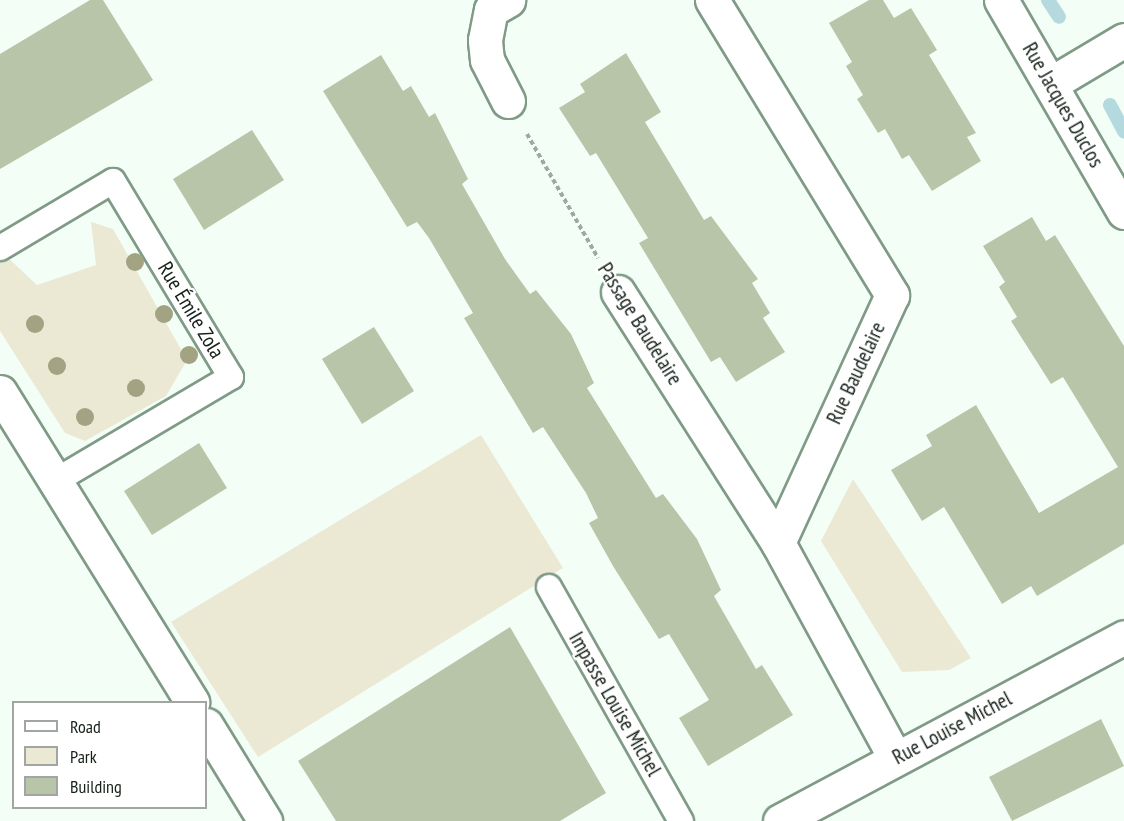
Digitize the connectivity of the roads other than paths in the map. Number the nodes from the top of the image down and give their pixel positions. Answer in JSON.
{"nodes":[{"id":1,"x":508,"y":0,"type":"edge"},
{"id":2,"x":711,"y":0,"type":"edge"},
{"id":3,"x":1001,"y":0,"type":"edge"},
{"id":4,"x":1124,"y":40,"type":"edge"},
{"id":5,"x":1052,"y":83,"type":"junction"},
{"id":6,"x":508,"y":101,"type":"road end"},
{"id":7,"x":1124,"y":212,"type":"edge"},
{"id":8,"x":0,"y":248,"type":"edge"},
{"id":9,"x":618,"y":292,"type":"road end"},
{"id":10,"x":0,"y":392,"type":"edge"},
{"id":11,"x":55,"y":481,"type":"junction"},
{"id":12,"x":778,"y":543,"type":"junction"},
{"id":13,"x":549,"y":587,"type":"dead end"},
{"id":14,"x":1124,"y":637,"type":"edge"},
{"id":15,"x":191,"y":701,"type":"edge"},
{"id":16,"x":207,"y":727,"type":"edge"},
{"id":17,"x":895,"y":759,"type":"junction"},
{"id":18,"x":265,"y":821,"type":"edge"},
{"id":19,"x":681,"y":821,"type":"edge"},
{"id":20,"x":780,"y":821,"type":"edge"}],
"edges":[{"from":1,"to":6,"type":"street"},
{"from":2,"to":12,"type":"street","name":"Rue Baudelaire"},
{"from":3,"to":5,"type":"street","name":"Rue Jacques Duclos"},
{"from":4,"to":5,"type":"street"},
{"from":5,"to":7,"type":"street","name":"Rue Jacques Duclos"},
{"from":8,"to":11,"type":"lane","name":"Rue Émile Zola"},
{"from":9,"to":12,"type":"street","name":"Passage Baudelaire"},
{"from":10,"to":11,"type":"street"},
{"from":11,"to":15,"type":"street"},
{"from":12,"to":17,"type":"street"},
{"from":13,"to":19,"type":"lane","name":"Impasse Louise Michel"},
{"from":14,"to":17,"type":"street","name":"Rue Louise Michel"},
{"from":16,"to":18,"type":"street"},
{"from":17,"to":20,"type":"street","name":"Rue Louise Michel"}]}
